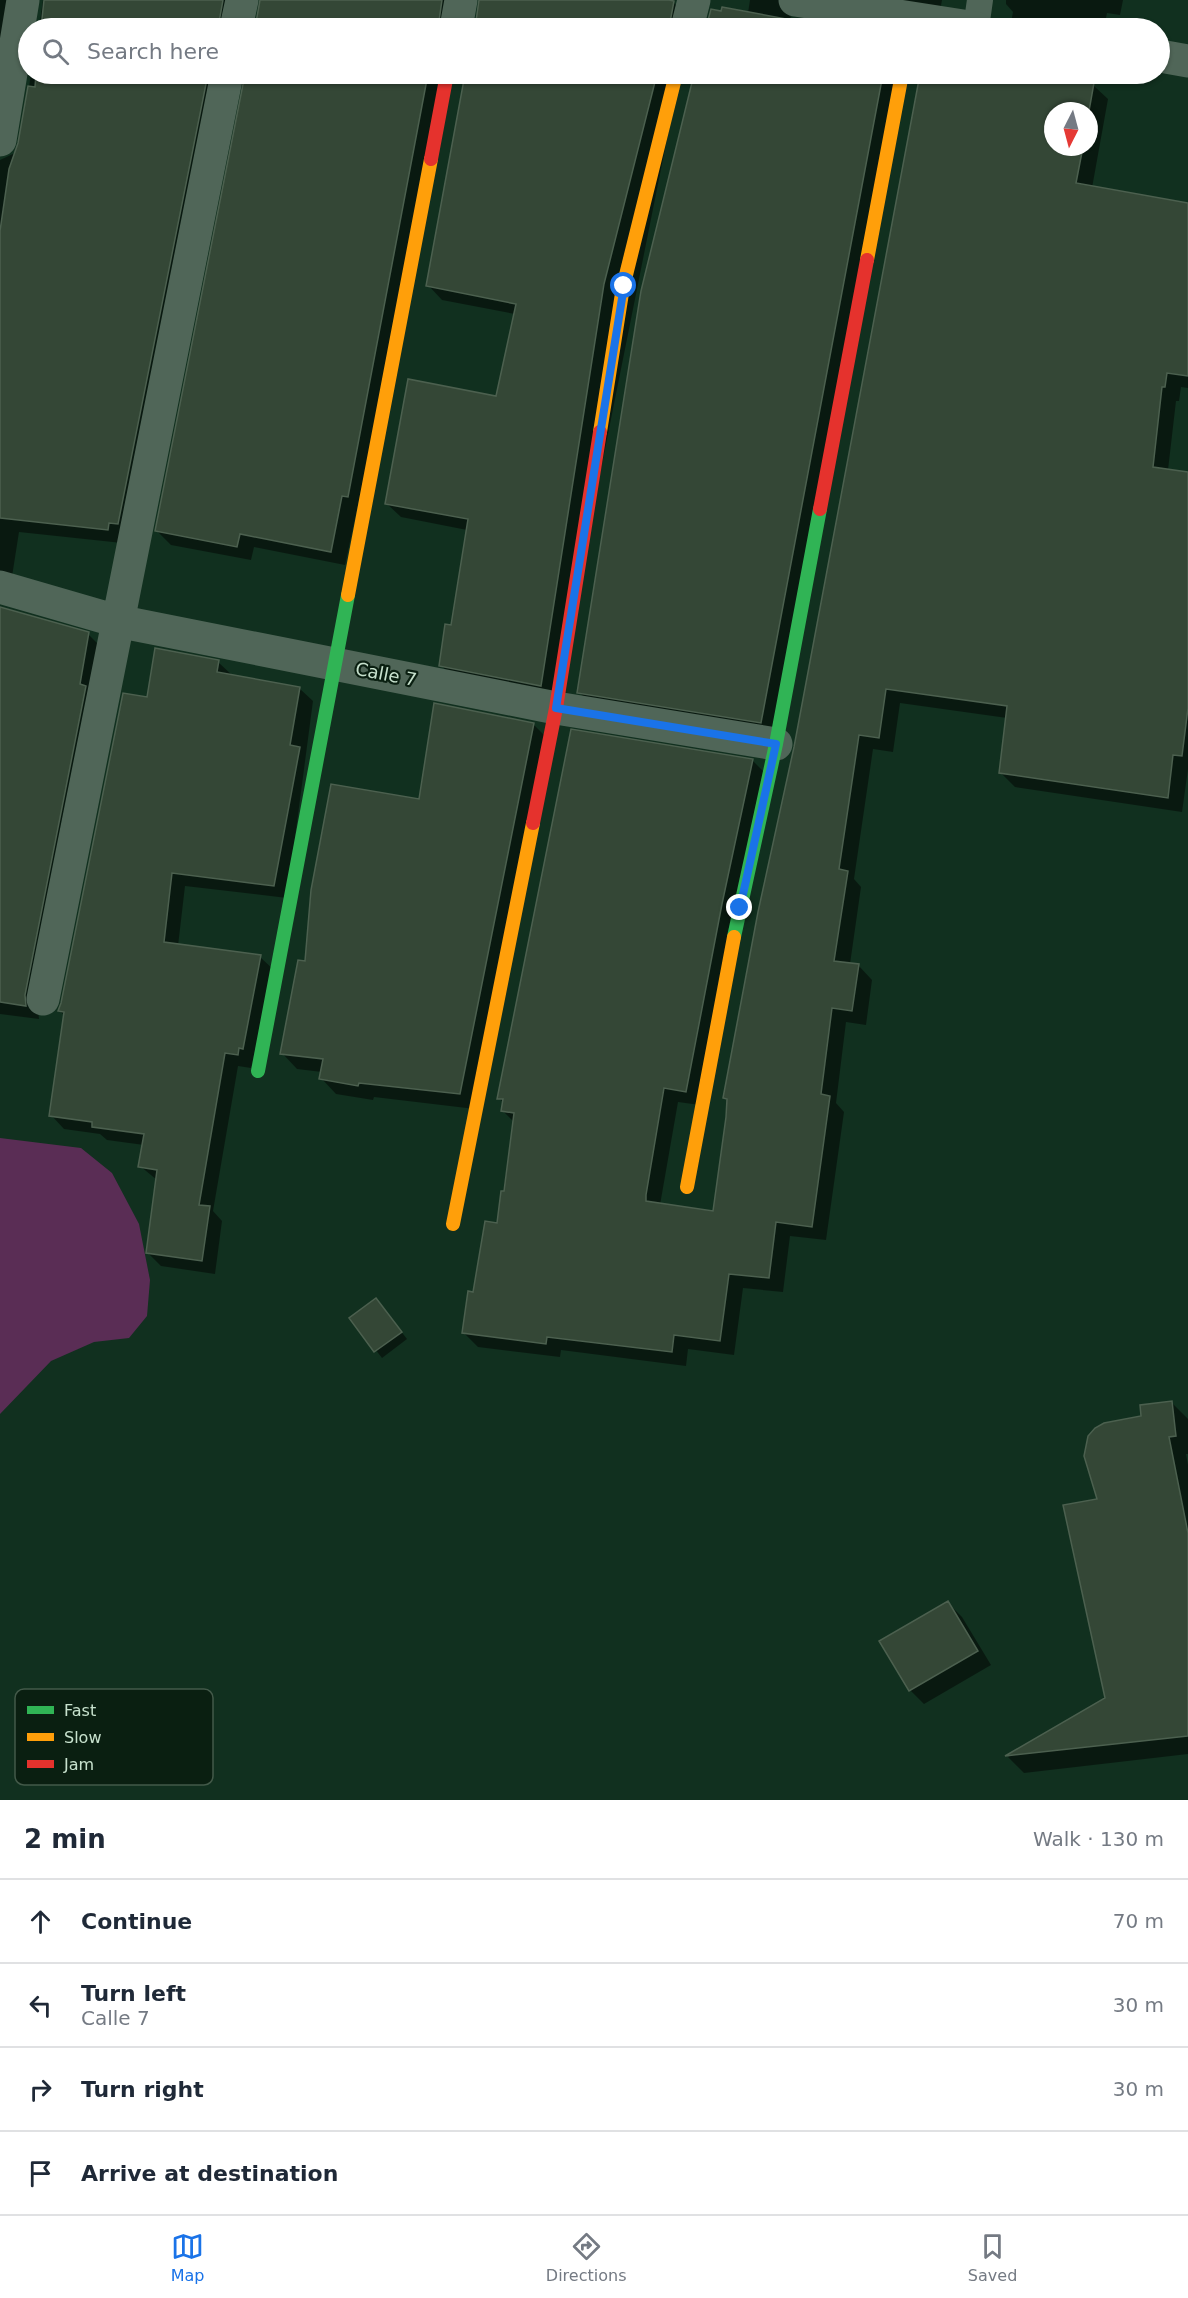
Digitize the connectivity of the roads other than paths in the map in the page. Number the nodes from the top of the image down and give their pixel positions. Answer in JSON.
{"nodes":[{"id":1,"x":23,"y":0,"type":"edge"},
{"id":2,"x":242,"y":0,"type":"edge"},
{"id":3,"x":461,"y":0,"type":"edge"},
{"id":4,"x":694,"y":0,"type":"edge"},
{"id":5,"x":795,"y":0,"type":"edge"},
{"id":6,"x":980,"y":0,"type":"edge"},
{"id":7,"x":20,"y":18,"type":"edge"},
{"id":8,"x":238,"y":18,"type":"edge"},
{"id":9,"x":458,"y":18,"type":"edge"},
{"id":10,"x":690,"y":18,"type":"edge"},
{"id":11,"x":887,"y":18,"type":"edge"},
{"id":12,"x":977,"y":18,"type":"edge"},
{"id":13,"x":18,"y":30,"type":"edge"},
{"id":14,"x":1170,"y":58,"type":"edge"},
{"id":15,"x":1188,"y":61,"type":"edge"},
{"id":16,"x":225,"y":84,"type":"edge"},
{"id":17,"x":445,"y":84,"type":"edge"},
{"id":18,"x":674,"y":84,"type":"edge"},
{"id":19,"x":900,"y":84,"type":"edge"},
{"id":20,"x":0,"y":140,"type":"edge"},
{"id":21,"x":0,"y":587,"type":"edge"},
{"id":22,"x":117,"y":621,"type":"junction"},
{"id":23,"x":335,"y":664,"type":"junction"},
{"id":24,"x":556,"y":708,"type":"junction"},
{"id":25,"x":776,"y":744,"type":"junction"},
{"id":26,"x":43,"y":999,"type":"dead end"},
{"id":27,"x":258,"y":1071,"type":"dead end"},
{"id":28,"x":687,"y":1187,"type":"dead end"},
{"id":29,"x":453,"y":1224,"type":"dead end"}],
"edges":[{"from":1,"to":7,"type":"street"},
{"from":2,"to":8,"type":"street"},
{"from":3,"to":9,"type":"street"},
{"from":4,"to":10,"type":"street"},
{"from":5,"to":11,"type":"street"},
{"from":6,"to":12,"type":"lane"},
{"from":13,"to":20,"type":"street"},
{"from":14,"to":15,"type":"street"},
{"from":16,"to":22,"type":"street"},
{"from":17,"to":23,"type":"street"},
{"from":18,"to":24,"type":"street"},
{"from":19,"to":25,"type":"street"},
{"from":21,"to":22,"type":"street","name":"Calle 7"},
{"from":22,"to":23,"type":"street","name":"Calle 7"},
{"from":22,"to":26,"type":"street"},
{"from":23,"to":24,"type":"street","name":"Calle 7"},
{"from":23,"to":27,"type":"street"},
{"from":24,"to":25,"type":"street","name":"Calle 7"},
{"from":24,"to":29,"type":"street"},
{"from":25,"to":28,"type":"street"}]}
